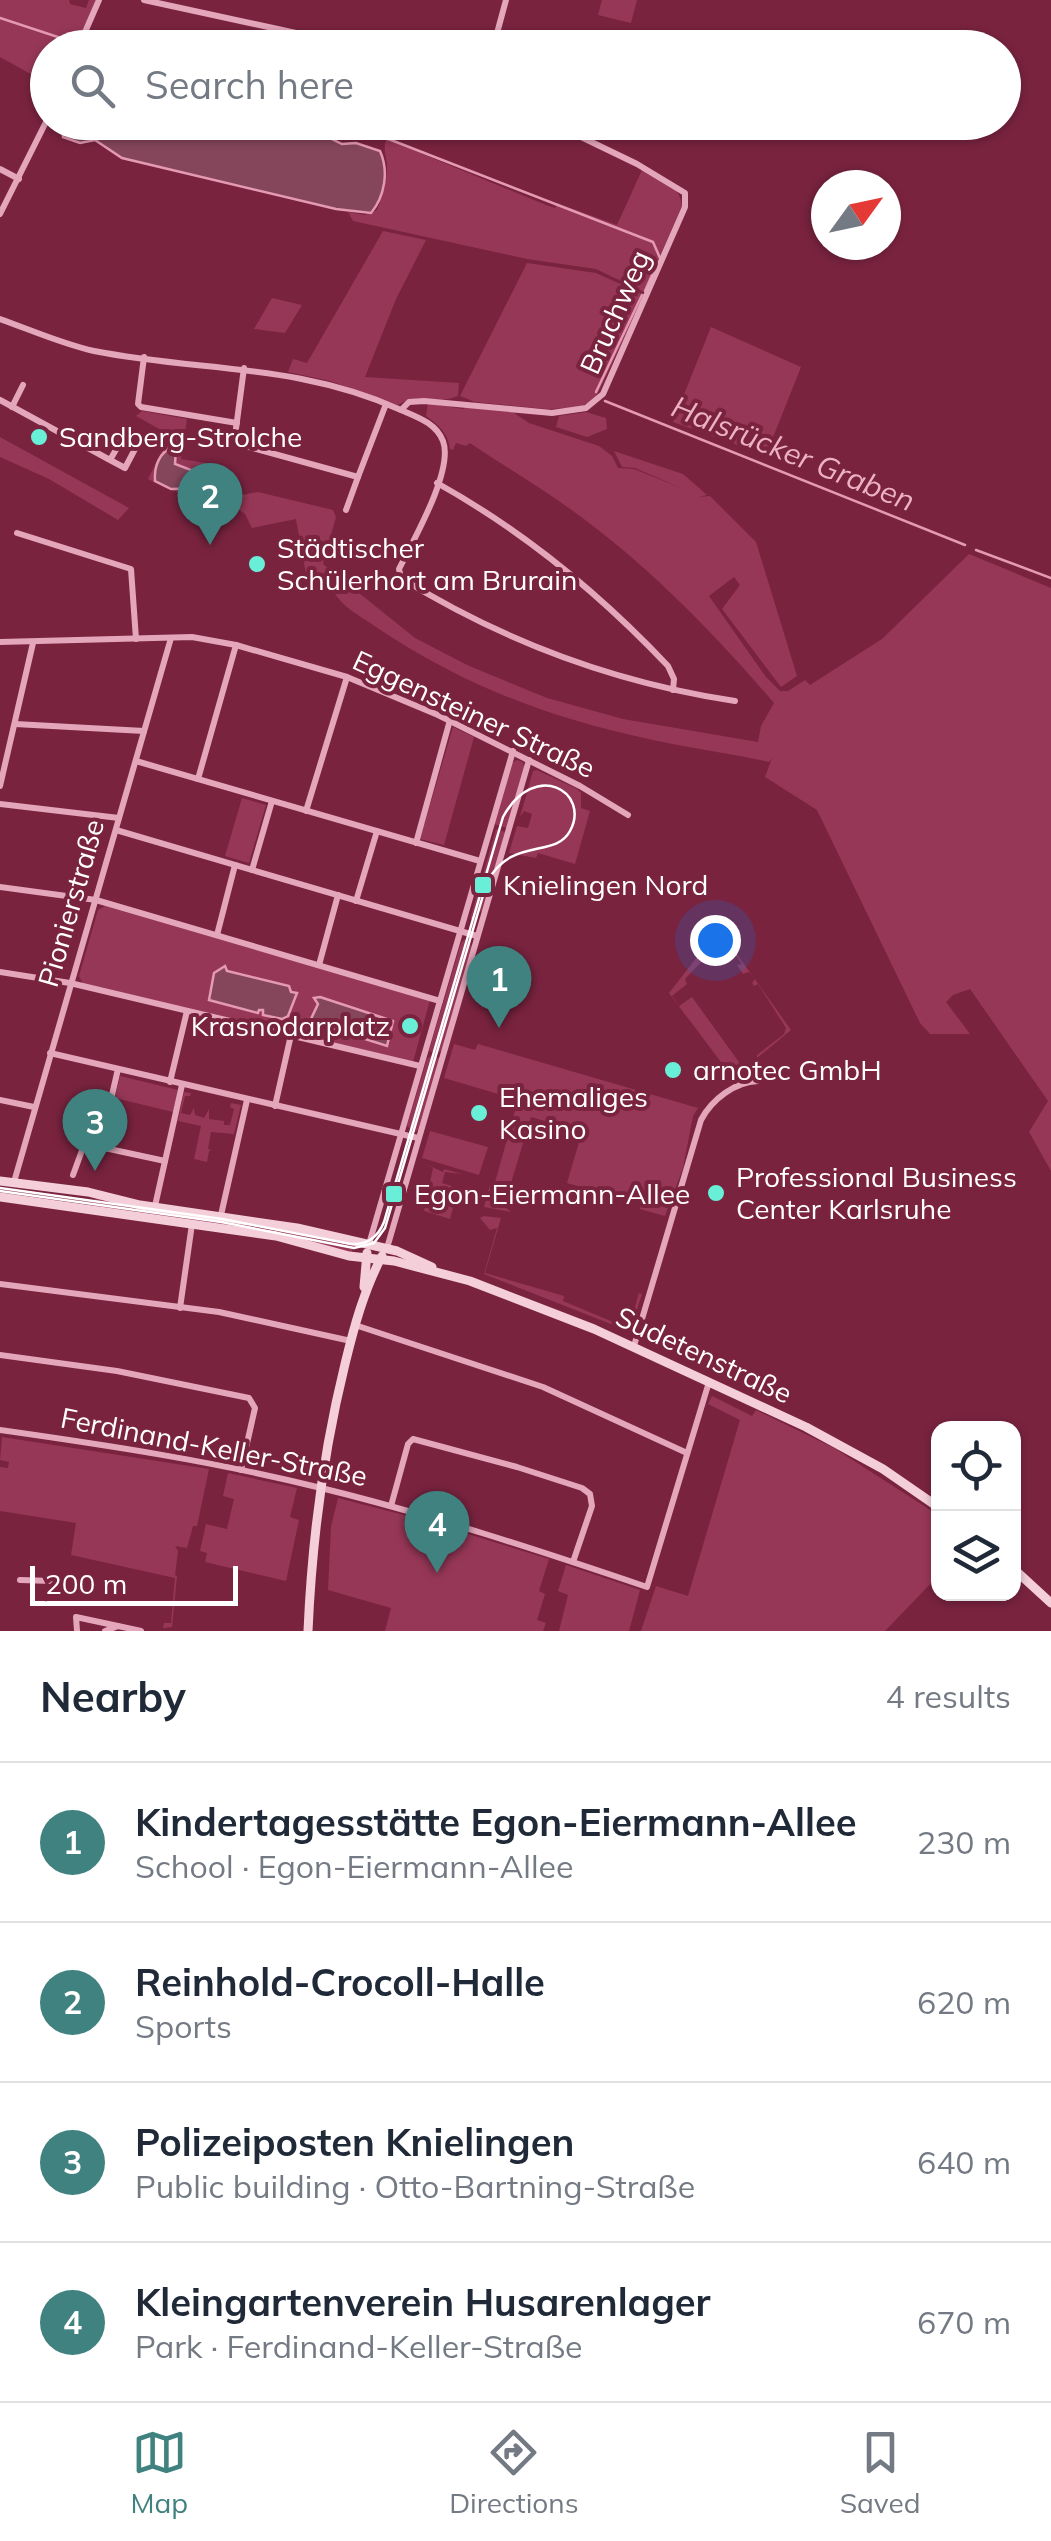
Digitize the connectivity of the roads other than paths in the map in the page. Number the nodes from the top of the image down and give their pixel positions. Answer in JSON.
{"nodes":[{"id":1,"x":98,"y":0,"type":"edge"},
{"id":2,"x":144,"y":0,"type":"edge"},
{"id":3,"x":506,"y":0,"type":"edge"},
{"id":4,"x":86,"y":30,"type":"edge"},
{"id":5,"x":282,"y":30,"type":"edge"},
{"id":6,"x":498,"y":30,"type":"edge"},
{"id":7,"x":38,"y":140,"type":"edge"},
{"id":8,"x":587,"y":140,"type":"edge"},
{"id":9,"x":0,"y":168,"type":"edge"},
{"id":10,"x":19,"y":179,"type":"junction"},
{"id":11,"x":1,"y":208,"type":"edge"},
{"id":12,"x":0,"y":319,"type":"edge"},
{"id":13,"x":144,"y":357,"type":"junction"},
{"id":14,"x":244,"y":368,"type":"junction"},
{"id":15,"x":23,"y":385,"type":"dead end"},
{"id":16,"x":0,"y":400,"type":"edge"},
{"id":17,"x":386,"y":404,"type":"junction"},
{"id":18,"x":12,"y":407,"type":"junction"},
{"id":19,"x":400,"y":410,"type":"junction"},
{"id":20,"x":237,"y":423,"type":"junction"},
{"id":21,"x":110,"y":460,"type":"dead end"},
{"id":22,"x":358,"y":477,"type":"junction"},
{"id":23,"x":438,"y":483,"type":"junction"},
{"id":24,"x":346,"y":510,"type":"dead end"},
{"id":25,"x":17,"y":534,"type":"dead end"},
{"id":26,"x":172,"y":638,"type":"junction"},
{"id":27,"x":136,"y":639,"type":"junction"},
{"id":28,"x":0,"y":642,"type":"edge"},
{"id":29,"x":33,"y":643,"type":"junction"},
{"id":30,"x":236,"y":645,"type":"junction"},
{"id":31,"x":347,"y":677,"type":"junction"},
{"id":32,"x":674,"y":690,"type":"junction"},
{"id":33,"x":735,"y":701,"type":"dead end"},
{"id":34,"x":450,"y":720,"type":"junction"},
{"id":35,"x":15,"y":724,"type":"junction"},
{"id":36,"x":144,"y":731,"type":"junction"},
{"id":37,"x":512,"y":751,"type":"junction"},
{"id":38,"x":530,"y":760,"type":"junction"},
{"id":39,"x":136,"y":761,"type":"junction"},
{"id":40,"x":198,"y":779,"type":"junction"},
{"id":41,"x":0,"y":786,"type":"edge"},
{"id":42,"x":272,"y":801,"type":"junction"},
{"id":43,"x":0,"y":804,"type":"edge"},
{"id":44,"x":306,"y":811,"type":"junction"},
{"id":45,"x":628,"y":815,"type":"dead end"},
{"id":46,"x":120,"y":818,"type":"junction"},
{"id":47,"x":116,"y":830,"type":"junction"},
{"id":48,"x":376,"y":831,"type":"junction"},
{"id":49,"x":416,"y":842,"type":"junction"},
{"id":50,"x":480,"y":862,"type":"junction"},
{"id":51,"x":235,"y":865,"type":"junction"},
{"id":52,"x":252,"y":870,"type":"junction"},
{"id":53,"x":0,"y":887,"type":"edge"},
{"id":54,"x":338,"y":895,"type":"junction"},
{"id":55,"x":96,"y":900,"type":"junction"},
{"id":56,"x":356,"y":901,"type":"junction"},
{"id":57,"x":462,"y":931,"type":"junction"},
{"id":58,"x":217,"y":936,"type":"junction"},
{"id":59,"x":477,"y":936,"type":"junction"},
{"id":60,"x":319,"y":966,"type":"junction"},
{"id":61,"x":0,"y":972,"type":"edge"},
{"id":62,"x":70,"y":983,"type":"junction"},
{"id":63,"x":440,"y":1001,"type":"junction"},
{"id":64,"x":188,"y":1011,"type":"junction"},
{"id":65,"x":291,"y":1035,"type":"junction"},
{"id":66,"x":50,"y":1053,"type":"junction"},
{"id":67,"x":420,"y":1066,"type":"junction"},
{"id":68,"x":118,"y":1069,"type":"junction"},
{"id":69,"x":758,"y":1080,"type":"dead end"},
{"id":70,"x":170,"y":1082,"type":"junction"},
{"id":71,"x":182,"y":1084,"type":"junction"},
{"id":72,"x":0,"y":1100,"type":"edge"},
{"id":73,"x":247,"y":1100,"type":"junction"},
{"id":74,"x":275,"y":1106,"type":"junction"},
{"id":75,"x":34,"y":1107,"type":"junction"},
{"id":76,"x":401,"y":1134,"type":"junction"},
{"id":77,"x":418,"y":1138,"type":"junction"},
{"id":78,"x":100,"y":1146,"type":"junction"},
{"id":79,"x":164,"y":1161,"type":"junction"},
{"id":80,"x":73,"y":1175,"type":"dead end"},
{"id":81,"x":0,"y":1181,"type":"edge"},
{"id":82,"x":14,"y":1182,"type":"junction"},
{"id":83,"x":6,"y":1198,"type":"edge"},
{"id":84,"x":155,"y":1206,"type":"junction"},
{"id":85,"x":221,"y":1215,"type":"junction"},
{"id":86,"x":192,"y":1223,"type":"junction"},
{"id":87,"x":368,"y":1246,"type":"junction"},
{"id":88,"x":383,"y":1254,"type":"junction"},
{"id":89,"x":366,"y":1258,"type":"junction"},
{"id":90,"x":0,"y":1284,"type":"edge"},
{"id":91,"x":364,"y":1295,"type":"junction"},
{"id":92,"x":180,"y":1308,"type":"junction"},
{"id":93,"x":355,"y":1324,"type":"junction"},
{"id":94,"x":351,"y":1341,"type":"junction"},
{"id":95,"x":634,"y":1346,"type":"junction"},
{"id":96,"x":0,"y":1355,"type":"edge"},
{"id":97,"x":709,"y":1382,"type":"junction"},
{"id":98,"x":0,"y":1430,"type":"edge"},
{"id":99,"x":687,"y":1452,"type":"junction"},
{"id":100,"x":242,"y":1470,"type":"junction"},
{"id":101,"x":319,"y":1488,"type":"junction"},
{"id":102,"x":931,"y":1503,"type":"edge"},
{"id":103,"x":390,"y":1506,"type":"junction"},
{"id":104,"x":573,"y":1562,"type":"junction"},
{"id":105,"x":1021,"y":1576,"type":"edge"},
{"id":106,"x":20,"y":1580,"type":"dead end"},
{"id":107,"x":58,"y":1594,"type":"dead end"},
{"id":108,"x":1051,"y":1604,"type":"edge"},
{"id":109,"x":118,"y":1626,"type":"junction"},
{"id":110,"x":77,"y":1631,"type":"edge"},
{"id":111,"x":105,"y":1631,"type":"edge"},
{"id":112,"x":140,"y":1631,"type":"edge"},
{"id":113,"x":308,"y":1631,"type":"edge"}],
"edges":[{"from":1,"to":4,"type":"street"},
{"from":2,"to":5,"type":"street"},
{"from":3,"to":6,"type":"street"},
{"from":7,"to":10,"type":"street"},
{"from":8,"to":19,"type":"street","name":"Bruchweg"},
{"from":9,"to":10,"type":"street"},
{"from":10,"to":11,"type":"street"},
{"from":12,"to":13,"type":"street"},
{"from":13,"to":14,"type":"street"},
{"from":13,"to":20,"type":"street"},
{"from":14,"to":17,"type":"street"},
{"from":14,"to":20,"type":"street"},
{"from":15,"to":18,"type":"street"},
{"from":16,"to":18,"type":"street"},
{"from":17,"to":19,"type":"street"},
{"from":17,"to":22,"type":"street"},
{"from":18,"to":21,"type":"street"},
{"from":19,"to":23,"type":"street"},
{"from":20,"to":22,"type":"street"},
{"from":22,"to":24,"type":"street"},
{"from":23,"to":32,"type":"street"},
{"from":23,"to":32,"type":"street"},
{"from":25,"to":27,"type":"street"},
{"from":26,"to":27,"type":"street","name":"Eggensteiner Straße"},
{"from":26,"to":30,"type":"street","name":"Eggensteiner Straße"},
{"from":26,"to":36,"type":"street","name":"Pionierstraße"},
{"from":27,"to":29,"type":"street","name":"Eggensteiner Straße"},
{"from":28,"to":29,"type":"street","name":"Eggensteiner Straße"},
{"from":29,"to":35,"type":"street"},
{"from":30,"to":31,"type":"street","name":"Eggensteiner Straße"},
{"from":30,"to":40,"type":"street"},
{"from":31,"to":34,"type":"street","name":"Eggensteiner Straße"},
{"from":31,"to":44,"type":"street"},
{"from":32,"to":33,"type":"street"},
{"from":34,"to":37,"type":"street","name":"Eggensteiner Straße"},
{"from":34,"to":49,"type":"street"},
{"from":35,"to":36,"type":"street"},
{"from":35,"to":41,"type":"street"},
{"from":36,"to":39,"type":"street","name":"Pionierstraße"},
{"from":37,"to":38,"type":"street","name":"Eggensteiner Straße"},
{"from":37,"to":50,"type":"street"},
{"from":38,"to":45,"type":"street","name":"Eggensteiner Straße"},
{"from":38,"to":59,"type":"street"},
{"from":39,"to":40,"type":"street"},
{"from":39,"to":46,"type":"street","name":"Pionierstraße"},
{"from":40,"to":42,"type":"street"},
{"from":42,"to":44,"type":"street"},
{"from":42,"to":52,"type":"street"},
{"from":43,"to":46,"type":"street"},
{"from":44,"to":48,"type":"street"},
{"from":46,"to":47,"type":"street","name":"Pionierstraße"},
{"from":47,"to":51,"type":"street"},
{"from":47,"to":55,"type":"street","name":"Pionierstraße"},
{"from":48,"to":49,"type":"street"},
{"from":48,"to":56,"type":"street"},
{"from":49,"to":50,"type":"street"},
{"from":50,"to":57,"type":"street"},
{"from":51,"to":52,"type":"street"},
{"from":51,"to":58,"type":"street"},
{"from":52,"to":54,"type":"street"},
{"from":53,"to":55,"type":"street"},
{"from":54,"to":56,"type":"street"},
{"from":54,"to":60,"type":"street"},
{"from":55,"to":58,"type":"street"},
{"from":55,"to":62,"type":"street","name":"Pionierstraße"},
{"from":56,"to":57,"type":"street"},
{"from":57,"to":59,"type":"street"},
{"from":57,"to":63,"type":"street"},
{"from":58,"to":60,"type":"street"},
{"from":59,"to":77,"type":"street"},
{"from":60,"to":63,"type":"street"},
{"from":61,"to":62,"type":"street"},
{"from":62,"to":64,"type":"street"},
{"from":62,"to":66,"type":"street","name":"Pionierstraße"},
{"from":63,"to":67,"type":"street"},
{"from":64,"to":65,"type":"street"},
{"from":64,"to":70,"type":"street"},
{"from":65,"to":67,"type":"street"},
{"from":65,"to":74,"type":"street"},
{"from":66,"to":68,"type":"street"},
{"from":66,"to":75,"type":"street","name":"Pionierstraße"},
{"from":67,"to":76,"type":"street"},
{"from":68,"to":70,"type":"street"},
{"from":68,"to":78,"type":"street"},
{"from":69,"to":95,"type":"street"},
{"from":70,"to":71,"type":"street"},
{"from":71,"to":73,"type":"street"},
{"from":71,"to":79,"type":"street"},
{"from":72,"to":75,"type":"street"},
{"from":73,"to":74,"type":"street"},
{"from":73,"to":85,"type":"street"},
{"from":74,"to":76,"type":"street"},
{"from":75,"to":82,"type":"street","name":"Pionierstraße"},
{"from":76,"to":77,"type":"street"},
{"from":76,"to":87,"type":"street"},
{"from":77,"to":88,"type":"street"},
{"from":78,"to":79,"type":"street"},
{"from":78,"to":80,"type":"street"},
{"from":79,"to":84,"type":"street"},
{"from":81,"to":82,"type":"main road","name":"Sudetenstraße"},
{"from":82,"to":83,"type":"main road"},
{"from":82,"to":84,"type":"main road","name":"Sudetenstraße"},
{"from":83,"to":86,"type":"main road","name":"Sudetenstraße"},
{"from":84,"to":85,"type":"main road","name":"Sudetenstraße"},
{"from":85,"to":87,"type":"main road","name":"Sudetenstraße"},
{"from":86,"to":89,"type":"main road","name":"Sudetenstraße"},
{"from":86,"to":92,"type":"street"},
{"from":87,"to":88,"type":"main road","name":"Sudetenstraße"},
{"from":87,"to":89,"type":"main road"},
{"from":88,"to":89,"type":"main road","name":"Sudetenstraße"},
{"from":88,"to":91,"type":"main road"},
{"from":88,"to":95,"type":"main road","name":"Sudetenstraße"},
{"from":89,"to":91,"type":"main road"},
{"from":90,"to":92,"type":"street"},
{"from":91,"to":93,"type":"main road"},
{"from":92,"to":94,"type":"street"},
{"from":93,"to":94,"type":"main road"},
{"from":93,"to":99,"type":"street"},
{"from":94,"to":101,"type":"main road"},
{"from":95,"to":97,"type":"main road","name":"Sudetenstraße"},
{"from":96,"to":100,"type":"street"},
{"from":97,"to":99,"type":"street"},
{"from":97,"to":102,"type":"main road","name":"Sudetenstraße"},
{"from":98,"to":100,"type":"street","name":"Ferdinand-Keller-Straße"},
{"from":99,"to":104,"type":"street","name":"Ferdinand-Keller-Straße"},
{"from":100,"to":101,"type":"street","name":"Ferdinand-Keller-Straße"},
{"from":101,"to":103,"type":"street","name":"Ferdinand-Keller-Straße"},
{"from":101,"to":113,"type":"main road"},
{"from":103,"to":104,"type":"street","name":"Ferdinand-Keller-Straße"},
{"from":103,"to":104,"type":"street"},
{"from":105,"to":108,"type":"main road"},
{"from":106,"to":107,"type":"street"},
{"from":109,"to":110,"type":"street"},
{"from":109,"to":111,"type":"street"},
{"from":109,"to":112,"type":"street"}]}
